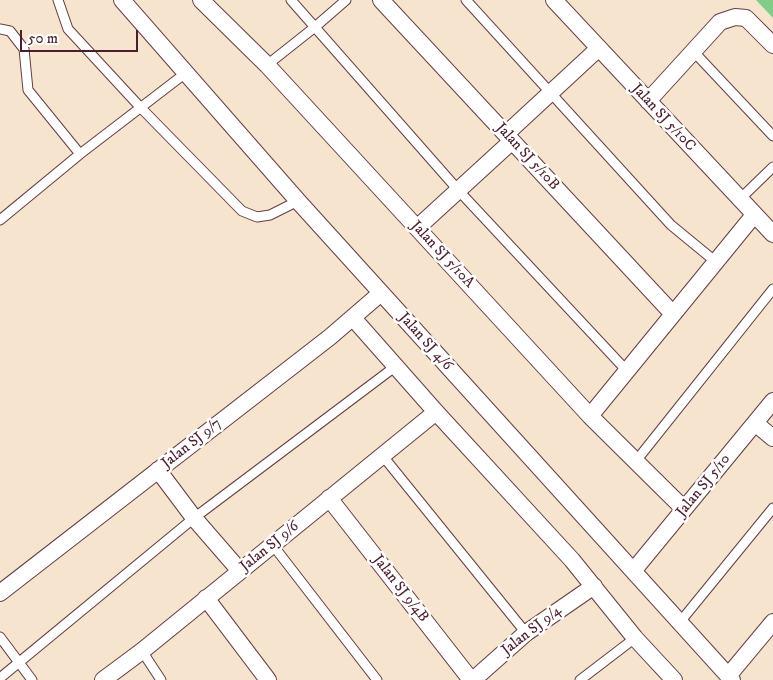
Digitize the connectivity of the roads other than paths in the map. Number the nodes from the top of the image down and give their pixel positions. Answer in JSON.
{"nodes":[{"id":1,"x":58,"y":0,"type":"edge"},
{"id":2,"x":122,"y":0,"type":"edge"},
{"id":3,"x":201,"y":0,"type":"edge"},
{"id":4,"x":291,"y":0,"type":"edge"},
{"id":5,"x":346,"y":0,"type":"edge"},
{"id":6,"x":381,"y":0,"type":"edge"},
{"id":7,"x":466,"y":0,"type":"edge"},
{"id":8,"x":554,"y":0,"type":"edge"},
{"id":9,"x":315,"y":27,"type":"junction"},
{"id":10,"x":0,"y":29,"type":"edge"},
{"id":11,"x":773,"y":45,"type":"edge"},
{"id":12,"x":599,"y":48,"type":"junction"},
{"id":13,"x":694,"y":52,"type":"junction"},
{"id":14,"x":267,"y":64,"type":"junction"},
{"id":15,"x":187,"y":72,"type":"junction"},
{"id":16,"x":550,"y":93,"type":"junction"},
{"id":17,"x":648,"y":101,"type":"junction"},
{"id":18,"x":141,"y":108,"type":"junction"},
{"id":19,"x":773,"y":136,"type":"edge"},
{"id":20,"x":509,"y":138,"type":"junction"},
{"id":21,"x":80,"y":154,"type":"junction"},
{"id":22,"x":773,"y":167,"type":"edge"},
{"id":23,"x":459,"y":191,"type":"junction"},
{"id":24,"x":739,"y":200,"type":"junction"},
{"id":25,"x":298,"y":201,"type":"junction"},
{"id":26,"x":754,"y":216,"type":"junction"},
{"id":27,"x":0,"y":220,"type":"edge"},
{"id":28,"x":417,"y":228,"type":"junction"},
{"id":29,"x":773,"y":234,"type":"edge"},
{"id":30,"x":716,"y":262,"type":"junction"},
{"id":31,"x":773,"y":289,"type":"edge"},
{"id":32,"x":381,"y":293,"type":"junction"},
{"id":33,"x":673,"y":314,"type":"junction"},
{"id":34,"x":353,"y":318,"type":"junction"},
{"id":35,"x":396,"y":366,"type":"junction"},
{"id":36,"x":627,"y":372,"type":"junction"},
{"id":37,"x":773,"y":401,"type":"edge"},
{"id":38,"x":436,"y":412,"type":"junction"},
{"id":39,"x":590,"y":416,"type":"junction"},
{"id":40,"x":755,"y":423,"type":"junction"},
{"id":41,"x":773,"y":438,"type":"edge"},
{"id":42,"x":382,"y":455,"type":"junction"},
{"id":43,"x":636,"y":461,"type":"junction"},
{"id":44,"x":158,"y":470,"type":"junction"},
{"id":45,"x":329,"y":498,"type":"junction"},
{"id":46,"x":773,"y":508,"type":"edge"},
{"id":47,"x":684,"y":509,"type":"junction"},
{"id":48,"x":194,"y":518,"type":"junction"},
{"id":49,"x":272,"y":544,"type":"junction"},
{"id":50,"x":634,"y":570,"type":"junction"},
{"id":51,"x":240,"y":571,"type":"junction"},
{"id":52,"x":594,"y":586,"type":"junction"},
{"id":53,"x":0,"y":593,"type":"edge"},
{"id":54,"x":206,"y":598,"type":"junction"},
{"id":55,"x":680,"y":622,"type":"junction"},
{"id":56,"x":773,"y":622,"type":"edge"},
{"id":57,"x":526,"y":633,"type":"junction"},
{"id":58,"x":0,"y":637,"type":"edge"},
{"id":59,"x":635,"y":638,"type":"junction"},
{"id":60,"x":142,"y":651,"type":"junction"},
{"id":61,"x":19,"y":662,"type":"junction"},
{"id":62,"x":0,"y":678,"type":"edge"},
{"id":63,"x":730,"y":678,"type":"edge"},
{"id":64,"x":32,"y":680,"type":"edge"},
{"id":65,"x":102,"y":680,"type":"edge"},
{"id":66,"x":161,"y":680,"type":"edge"},
{"id":67,"x":268,"y":680,"type":"edge"},
{"id":68,"x":377,"y":680,"type":"edge"},
{"id":69,"x":472,"y":680,"type":"edge"},
{"id":70,"x":580,"y":680,"type":"edge"},
{"id":71,"x":674,"y":680,"type":"edge"}],
"edges":[{"from":1,"to":18,"type":"lane"},
{"from":2,"to":15,"type":"street","name":"Jalan SJ 4/6"},
{"from":3,"to":14,"type":"street","name":"Jalan SJ 5/10A"},
{"from":4,"to":9,"type":"lane"},
{"from":5,"to":9,"type":"lane"},
{"from":6,"to":20,"type":"street","name":"Jalan SJ 5/10B"},
{"from":7,"to":16,"type":"lane"},
{"from":8,"to":12,"type":"street","name":"Jalan SJ 5/10C"},
{"from":9,"to":14,"type":"lane"},
{"from":9,"to":23,"type":"lane"},
{"from":10,"to":21,"type":"lane"},
{"from":11,"to":13,"type":"street"},
{"from":12,"to":16,"type":"street"},
{"from":12,"to":17,"type":"street","name":"Jalan SJ 5/10C"},
{"from":13,"to":17,"type":"street"},
{"from":13,"to":19,"type":"lane"},
{"from":14,"to":28,"type":"street","name":"Jalan SJ 5/10A"},
{"from":15,"to":18,"type":"lane"},
{"from":15,"to":25,"type":"street","name":"Jalan SJ 4/6"},
{"from":16,"to":20,"type":"street"},
{"from":16,"to":30,"type":"lane"},
{"from":17,"to":24,"type":"street","name":"Jalan SJ 5/10C"},
{"from":18,"to":21,"type":"lane"},
{"from":18,"to":25,"type":"lane"},
{"from":20,"to":23,"type":"street"},
{"from":20,"to":33,"type":"street","name":"Jalan SJ 5/10B"},
{"from":21,"to":27,"type":"lane"},
{"from":22,"to":24,"type":"lane"},
{"from":23,"to":28,"type":"street"},
{"from":23,"to":36,"type":"lane"},
{"from":24,"to":26,"type":"street","name":"Jalan SJ 5/10C"},
{"from":25,"to":32,"type":"street","name":"Jalan SJ 4/6"},
{"from":26,"to":29,"type":"street","name":"Jalan SJ 5/10C"},
{"from":26,"to":30,"type":"street"},
{"from":28,"to":39,"type":"street","name":"Jalan SJ 5/10A"},
{"from":30,"to":33,"type":"street"},
{"from":31,"to":43,"type":"lane"},
{"from":32,"to":34,"type":"street","name":"Jalan SJ 9/7"},
{"from":32,"to":50,"type":"street","name":"Jalan SJ 4/6"},
{"from":33,"to":36,"type":"street"},
{"from":34,"to":35,"type":"street"},
{"from":34,"to":44,"type":"street","name":"Jalan SJ 9/7"},
{"from":35,"to":38,"type":"street"},
{"from":35,"to":48,"type":"lane"},
{"from":36,"to":39,"type":"street"},
{"from":37,"to":40,"type":"street","name":"Jalan SJ 5/10"},
{"from":38,"to":42,"type":"street","name":"Jalan SJ 9/6"},
{"from":38,"to":52,"type":"street"},
{"from":39,"to":43,"type":"street","name":"Jalan SJ 5/10A"},
{"from":40,"to":41,"type":"street"},
{"from":40,"to":47,"type":"street","name":"Jalan SJ 5/10"},
{"from":42,"to":45,"type":"street","name":"Jalan SJ 9/6"},
{"from":42,"to":57,"type":"lane"},
{"from":43,"to":47,"type":"street","name":"Jalan SJ 5/10A"},
{"from":44,"to":48,"type":"street"},
{"from":44,"to":53,"type":"street","name":"Jalan SJ 9/7"},
{"from":45,"to":49,"type":"street","name":"Jalan SJ 9/6"},
{"from":45,"to":69,"type":"street","name":"Jalan SJ 9/4B"},
{"from":46,"to":55,"type":"lane"},
{"from":47,"to":50,"type":"street","name":"Jalan SJ 5/10"},
{"from":48,"to":51,"type":"street"},
{"from":48,"to":61,"type":"lane"},
{"from":49,"to":51,"type":"street","name":"Jalan SJ 9/6"},
{"from":49,"to":68,"type":"lane"},
{"from":50,"to":55,"type":"street","name":"Jalan SJ 4/6"},
{"from":51,"to":54,"type":"street","name":"Jalan SJ 9/6"},
{"from":52,"to":57,"type":"street","name":"Jalan SJ 9/4"},
{"from":52,"to":59,"type":"street"},
{"from":54,"to":60,"type":"street","name":"Jalan SJ 9/6"},
{"from":54,"to":67,"type":"street"},
{"from":55,"to":63,"type":"street","name":"Jalan SJ 4/6"},
{"from":56,"to":63,"type":"street"},
{"from":57,"to":69,"type":"street","name":"Jalan SJ 9/4"},
{"from":58,"to":61,"type":"lane"},
{"from":59,"to":70,"type":"lane"},
{"from":59,"to":71,"type":"street"},
{"from":60,"to":65,"type":"street","name":"Jalan SJ 9/6"},
{"from":60,"to":66,"type":"lane"},
{"from":61,"to":62,"type":"lane"},
{"from":61,"to":64,"type":"lane"}]}
